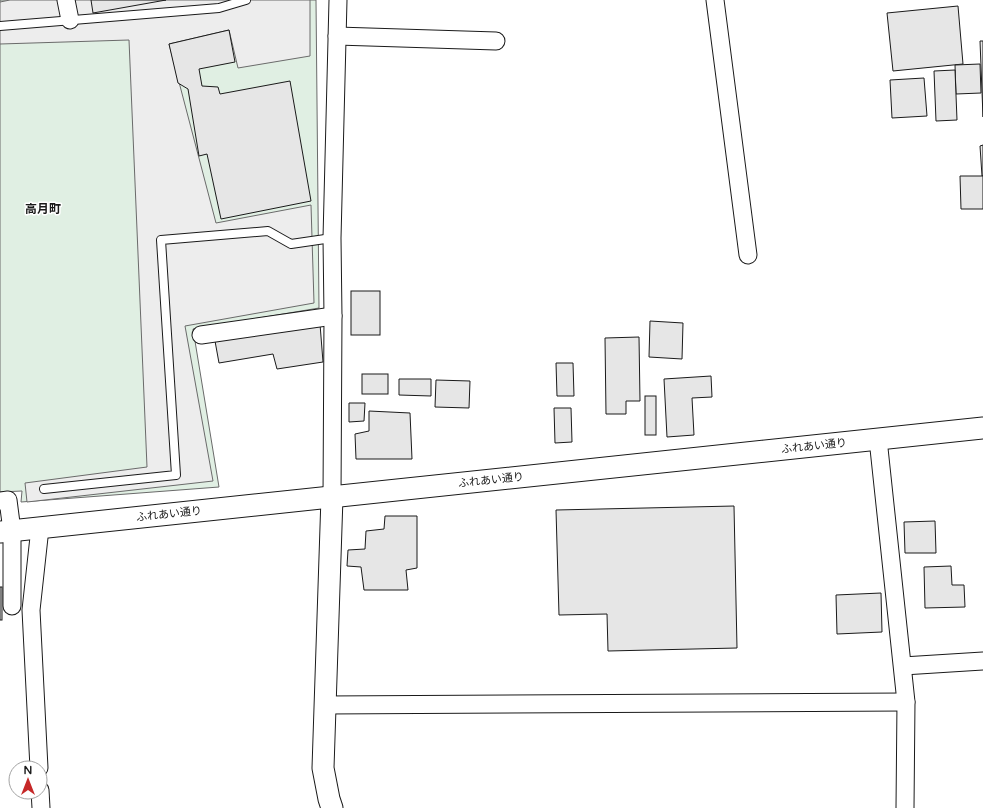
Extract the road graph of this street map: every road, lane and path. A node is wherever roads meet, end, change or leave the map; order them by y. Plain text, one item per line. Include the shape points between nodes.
1 (66, 0) edge
2 (246, 0) edge
3 (338, 0) edge
4 (715, 0) edge
5 (70, 20) junction
6 (0, 26) edge
7 (337, 36) junction
8 (496, 41) dead end
9 (332, 238) junction
10 (748, 255) dead end
11 (333, 316) junction
12 (201, 335) dead end
13 (983, 428) edge
14 (878, 439) junction
15 (44, 489) dead end
16 (332, 497) junction
17 (0, 501) edge
18 (40, 528) junction
19 (6, 532) edge
20 (6, 568) edge
21 (12, 606) dead end
22 (983, 661) edge
23 (903, 666) junction
24 (906, 702) junction
25 (325, 705) junction
26 (39, 760) edge
27 (332, 808) edge
28 (905, 808) edge

1 - 5 street
2 - 5 lane via 219,8
3 - 7 street
4 - 10 street
5 - 6 lane
7 - 8 street
7 - 9 street
9 - 11 street
9 - 15 lane via 291,244 268,232 161,240 176,475
11 - 12 street
11 - 16 street
13 - 14 street, ふれあい通り
14 - 16 street, ふれあい通り
14 - 23 street
16 - 18 street, ふれあい通り
16 - 25 street
17 - 19 street via 8,500
18 - 19 street, ふれあい通り
18 - 26 street via 31,610
19 - 20 street
20 - 21 street
22 - 23 street
23 - 24 street
24 - 25 street
24 - 28 street
25 - 27 street via 323,768

